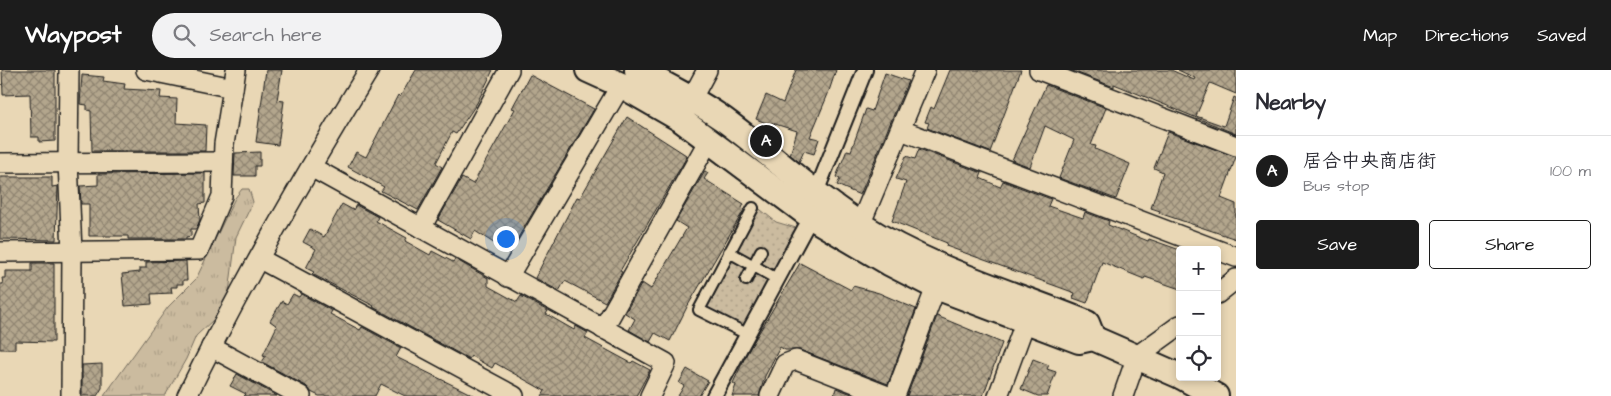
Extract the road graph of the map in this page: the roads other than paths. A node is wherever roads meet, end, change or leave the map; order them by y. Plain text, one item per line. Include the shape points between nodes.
1 (69, 70) edge
2 (146, 70) edge
3 (369, 70) edge
4 (509, 70) edge
5 (588, 70) edge
6 (707, 70) edge
7 (865, 70) edge
8 (925, 70) edge
9 (1039, 70) edge
10 (629, 78) edge
11 (234, 79) edge
12 (686, 109) junction
13 (901, 130) junction
14 (709, 140) junction
15 (1236, 146) edge
16 (68, 162) junction
17 (223, 162) junction
18 (0, 163) edge
19 (311, 168) junction
20 (819, 185) dead end
21 (753, 208) dead end
22 (860, 225) junction
23 (421, 228) junction
24 (805, 228) dead end
25 (72, 251) junction
26 (761, 251) dead end
27 (0, 252) edge
28 (729, 252) junction
29 (1236, 257) edge
30 (260, 259) junction
31 (753, 265) junction
32 (508, 276) junction
33 (777, 279) junction
34 (1236, 279) edge
35 (746, 280) dead end
36 (936, 286) junction
37 (1221, 291) edge
38 (1026, 320) junction
39 (603, 328) junction
40 (1176, 328) edge
41 (747, 334) junction
42 (1093, 338) junction
43 (211, 347) junction
44 (1137, 356) junction
45 (1176, 375) edge
46 (1188, 381) edge
47 (71, 396) edge
48 (187, 396) edge
49 (301, 396) edge
50 (514, 396) edge
51 (650, 396) edge
52 (714, 396) edge
53 (770, 396) edge
54 (888, 396) edge
55 (894, 396) edge
56 (998, 396) edge
57 (1123, 396) edge
58 (1216, 396) edge

1 - 16 street
2 - 11 street
3 - 19 street
4 - 23 street
5 - 10 street
6 - 12 street
7 - 20 street
8 - 13 street
9 - 15 street
10 - 12 street
10 - 32 street
11 - 17 street
12 - 14 street
12 - 22 street via 722,119
13 - 22 street
13 - 29 street
14 - 36 street via 819,221 889,264
14 - 39 street
16 - 17 street
16 - 18 street
16 - 25 street
17 - 25 street via 222,196 199,250
19 - 23 street
19 - 30 street
21 - 28 lane
22 - 42 street via 944,269 1087,323
23 - 32 street
24 - 33 street
25 - 27 street
25 - 47 street
26 - 31 lane
28 - 31 lane
28 - 41 lane via 699,310
30 - 43 street
30 - 50 street
31 - 33 lane
31 - 35 lane
32 - 39 street
33 - 41 street
34 - 37 street
36 - 38 street
36 - 55 street
38 - 42 street via 1079,340
38 - 56 street
39 - 51 street via 666,364
40 - 44 street
41 - 52 street
42 - 44 street
43 - 48 street
43 - 49 street
44 - 45 street
44 - 57 street
46 - 58 street
53 - 54 street via 785,364 796,360

